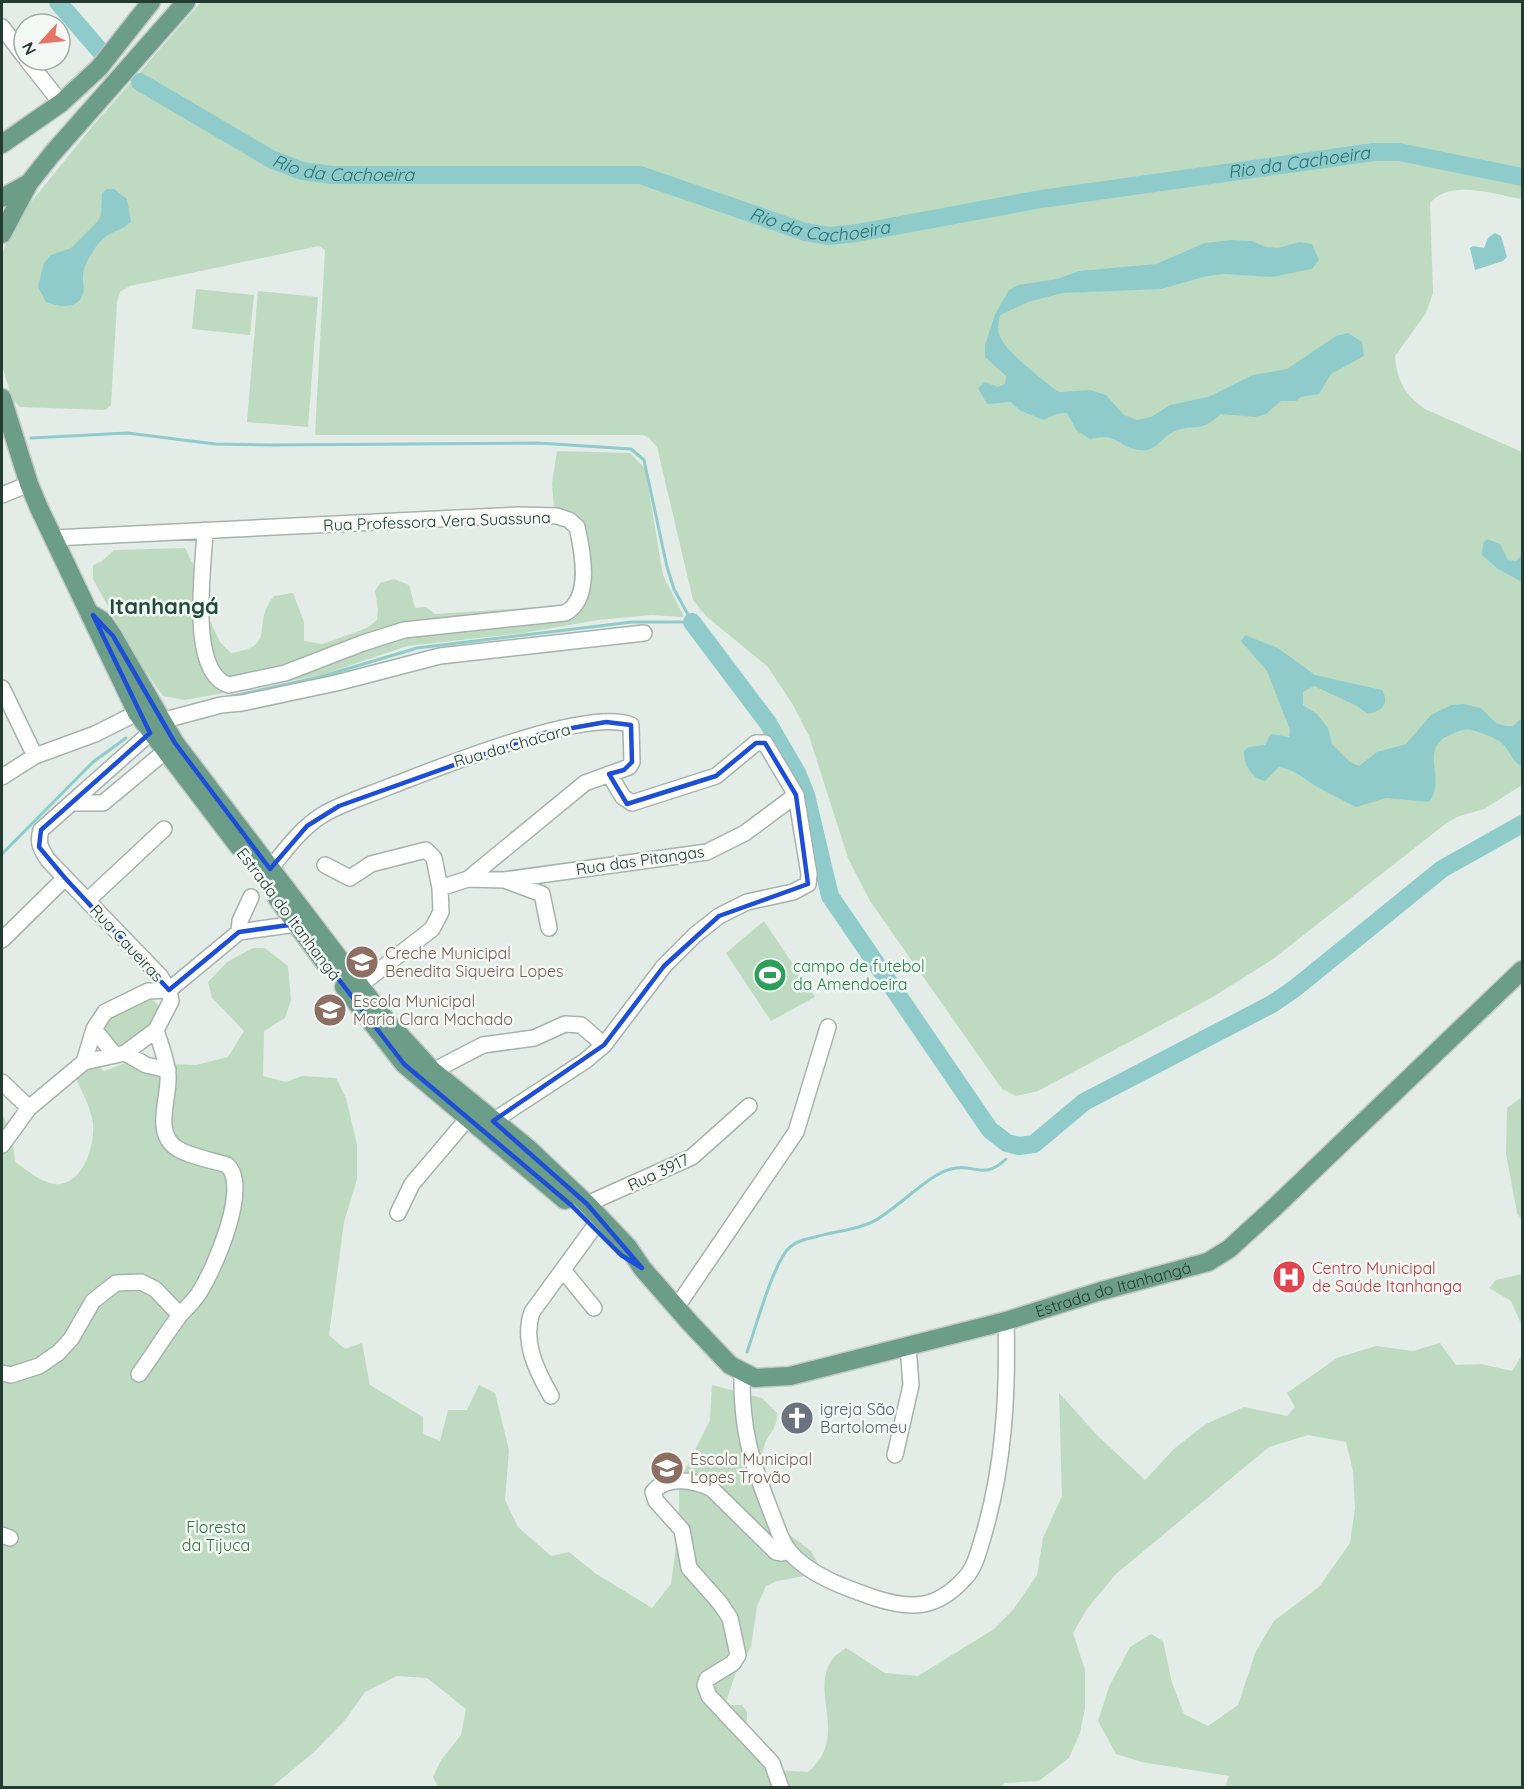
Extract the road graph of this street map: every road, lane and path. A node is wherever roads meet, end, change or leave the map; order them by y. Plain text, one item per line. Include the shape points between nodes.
1 (186, 2) edge
2 (147, 3) edge
3 (2, 27) edge
4 (12, 40) edge
5 (36, 72) edge
6 (61, 103) junction
7 (2, 144) edge
8 (29, 183) junction
9 (2, 197) edge
10 (2, 234) edge
11 (2, 398) edge
12 (29, 484) junction
13 (2, 495) edge
14 (205, 530) junction
15 (54, 538) junction
16 (93, 615) junction
17 (644, 633) dead end
18 (2, 688) edge
19 (137, 713) junction
20 (155, 727) junction
21 (170, 747) junction
22 (35, 756) junction
23 (105, 774) junction
24 (609, 774) junction
25 (2, 777) edge
26 (119, 790) junction
27 (796, 795) junction
28 (72, 803) junction
29 (164, 829) dead end
30 (325, 865) dead end
31 (270, 869) junction
32 (65, 878) junction
33 (468, 879) junction
34 (504, 880) junction
35 (441, 888) junction
36 (250, 897) dead end
37 (87, 900) junction
38 (296, 924) junction
39 (549, 928) dead end
40 (239, 932) junction
41 (2, 940) edge
42 (146, 964) junction
43 (1522, 970) edge
44 (359, 986) junction
45 (169, 990) junction
46 (136, 996) junction
47 (828, 1027) dead end
48 (94, 1029) junction
49 (156, 1030) junction
50 (604, 1045) junction
51 (120, 1054) junction
52 (84, 1062) junction
53 (168, 1070) junction
54 (433, 1071) junction
55 (2, 1082) edge
56 (749, 1106) dead end
57 (29, 1108) junction
58 (468, 1118) junction
59 (493, 1121) junction
60 (2, 1146) edge
61 (587, 1204) junction
62 (398, 1213) dead end
63 (594, 1227) junction
64 (642, 1268) junction
65 (563, 1270) junction
66 (594, 1308) dead end
67 (676, 1308) junction
68 (180, 1315) junction
69 (1006, 1321) junction
70 (908, 1346) junction
71 (742, 1372) junction
72 (2, 1373) edge
73 (139, 1374) dead end
74 (551, 1396) dead end
75 (895, 1455) dead end
76 (788, 1549) junction
77 (781, 1788) edge

1 - 8 main road
2 - 6 main road via 118,47
3 - 4 street
5 - 6 street
6 - 7 main road
8 - 9 main road
8 - 10 main road
11 - 12 main road, Estrada do Itanhangá
12 - 13 street
12 - 15 main road, Estrada do Itanhangá
14 - 14 street, Rua Professora Vera Suassuna via 557,516 577,527 582,594 574,609 565,614 423,627 363,642 285,673 229,685 215,677 201,641
14 - 15 street, Rua Professora Vera Suassuna
15 - 16 main road, Estrada do Itanhangá
16 - 19 main road, Estrada do Itanhangá
16 - 20 main road, Estrada do Itanhangá via 103,621 113,636
17 - 20 street via 440,656 336,683 221,705
18 - 22 street
19 - 20 main road, Estrada do Itanhangá
19 - 22 street via 95,734
20 - 21 main road, Estrada do Itanhangá
20 - 23 street, Rua Caueiras
21 - 26 street
21 - 31 main road, Estrada do Itanhangá
21 - 38 main road, Estrada do Itanhangá
22 - 25 street
23 - 26 street
23 - 28 street, Rua Caueiras
24 - 27 street via 622,797 632,803 716,776 760,742 765,743
24 - 31 street, Rua da Chacara via 624,770 632,762 631,725 606,722 544,733 452,762 339,806 307,826
24 - 33 street, Rua da Chacara via 585,783
26 - 28 street via 103,803
27 - 34 street, Rua das Pitangas via 745,833 707,852
27 - 50 street via 808,884 747,902 694,935 664,966
28 - 32 street, Rua Caueiras via 39,837 39,847
29 - 37 street
30 - 35 street via 350,878 371,864 426,850 434,858
31 - 44 main road, Estrada do Itanhangá
32 - 37 street, Rua Caueiras
32 - 41 street
33 - 34 street, Rua das Pitangas
33 - 35 street, Rua da Chacara
34 - 39 street via 542,894
35 - 44 street via 441,912 432,929
36 - 40 street
37 - 42 street, Rua Caueiras
38 - 40 street
38 - 58 main road, Estrada do Itanhangá via 404,1064
40 - 45 street
42 - 45 street, Rua Caueiras
42 - 46 street via 144,981
43 - 69 main road, Estrada do Itanhangá via 1228,1249 1208,1262
44 - 54 main road, Estrada do Itanhangá
45 - 46 street
45 - 49 street, Rua Caueiras via 168,1010
46 - 48 street via 105,1012
47 - 67 street via 796,1132
48 - 51 street
48 - 52 street
49 - 51 street, Rua Caueiras
49 - 53 street
50 - 54 street via 580,1025 565,1024 534,1038 483,1045
50 - 59 street
51 - 52 street, Rua Caueiras
51 - 53 street
52 - 57 street
53 - 68 street via 163,1116 172,1143 177,1149 227,1165 237,1187 211,1271
54 - 59 main road, Estrada do Itanhangá
55 - 57 street
56 - 61 street, Rua 3917 via 692,1157
57 - 60 street
58 - 62 street via 412,1184
58 - 63 main road, Estrada do Itanhangá
59 - 61 main road, Estrada do Itanhangá
61 - 64 main road, Estrada do Itanhangá via 628,1247
63 - 64 main road, Estrada do Itanhangá via 621,1255
63 - 65 street
64 - 67 main road, Estrada do Itanhangá
65 - 66 street
65 - 74 street via 532,1312 528,1329 538,1374
67 - 71 main road, Estrada do Itanhangá via 716,1351
68 - 72 street via 155,1289 141,1282 116,1283 93,1301 58,1353 39,1366 11,1375
68 - 73 street
69 - 70 main road, Estrada do Itanhangá
69 - 76 street via 1003,1437 991,1511 978,1556 966,1577 923,1606 903,1607 830,1580
70 - 71 main road, Estrada do Itanhangá via 790,1376 755,1378
70 - 75 street via 911,1385
71 - 76 street via 746,1441 754,1470
76 - 77 street via 776,1552 712,1489 702,1484 667,1482 653,1492 656,1501 682,1530 689,1568 730,1618 738,1655 734,1663 707,1679 709,1696 772,1763

